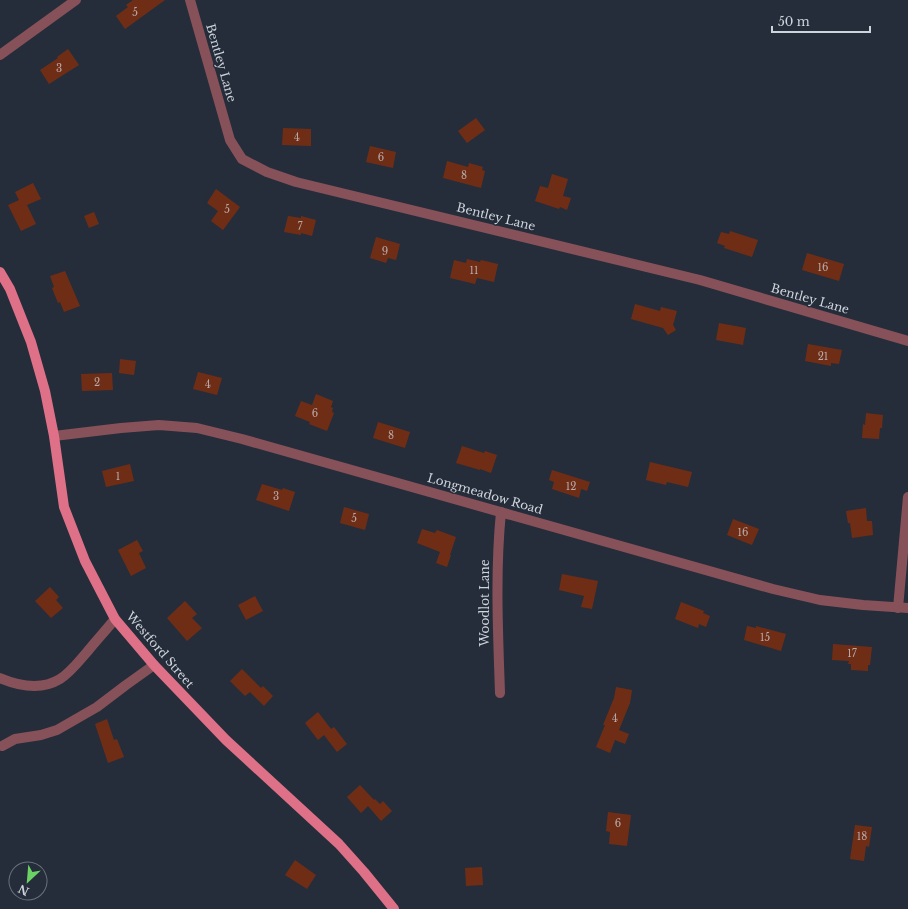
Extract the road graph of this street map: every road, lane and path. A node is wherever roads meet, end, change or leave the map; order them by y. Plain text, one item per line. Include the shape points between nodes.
1 (76, 0) edge
2 (190, 0) edge
3 (0, 55) edge
4 (0, 272) edge
5 (908, 341) edge
6 (54, 436) junction
7 (908, 497) edge
8 (501, 512) junction
9 (903, 608) edge
10 (115, 619) junction
11 (154, 665) junction
12 (0, 678) edge
13 (500, 694) dead end
14 (2, 746) dead end
15 (394, 909) edge

1 - 3 street
2 - 5 street, Bentley Lane via 230,140 242,159 267,172 296,182 700,280
4 - 6 main road, Westford Street via 10,289 31,342
6 - 8 street, Longmeadow Road via 160,425 197,428
6 - 10 main road, Westford Street via 64,507 85,561
7 - 9 street
8 - 9 street, Longmeadow Road via 773,589 820,600
8 - 13 street, Woodlot Lane via 497,608
10 - 11 main road, Westford Street
10 - 12 street via 71,670 60,679 49,684 24,685
11 - 14 street via 97,707 57,730 15,739
11 - 15 main road, Westford Street via 226,740 338,844

